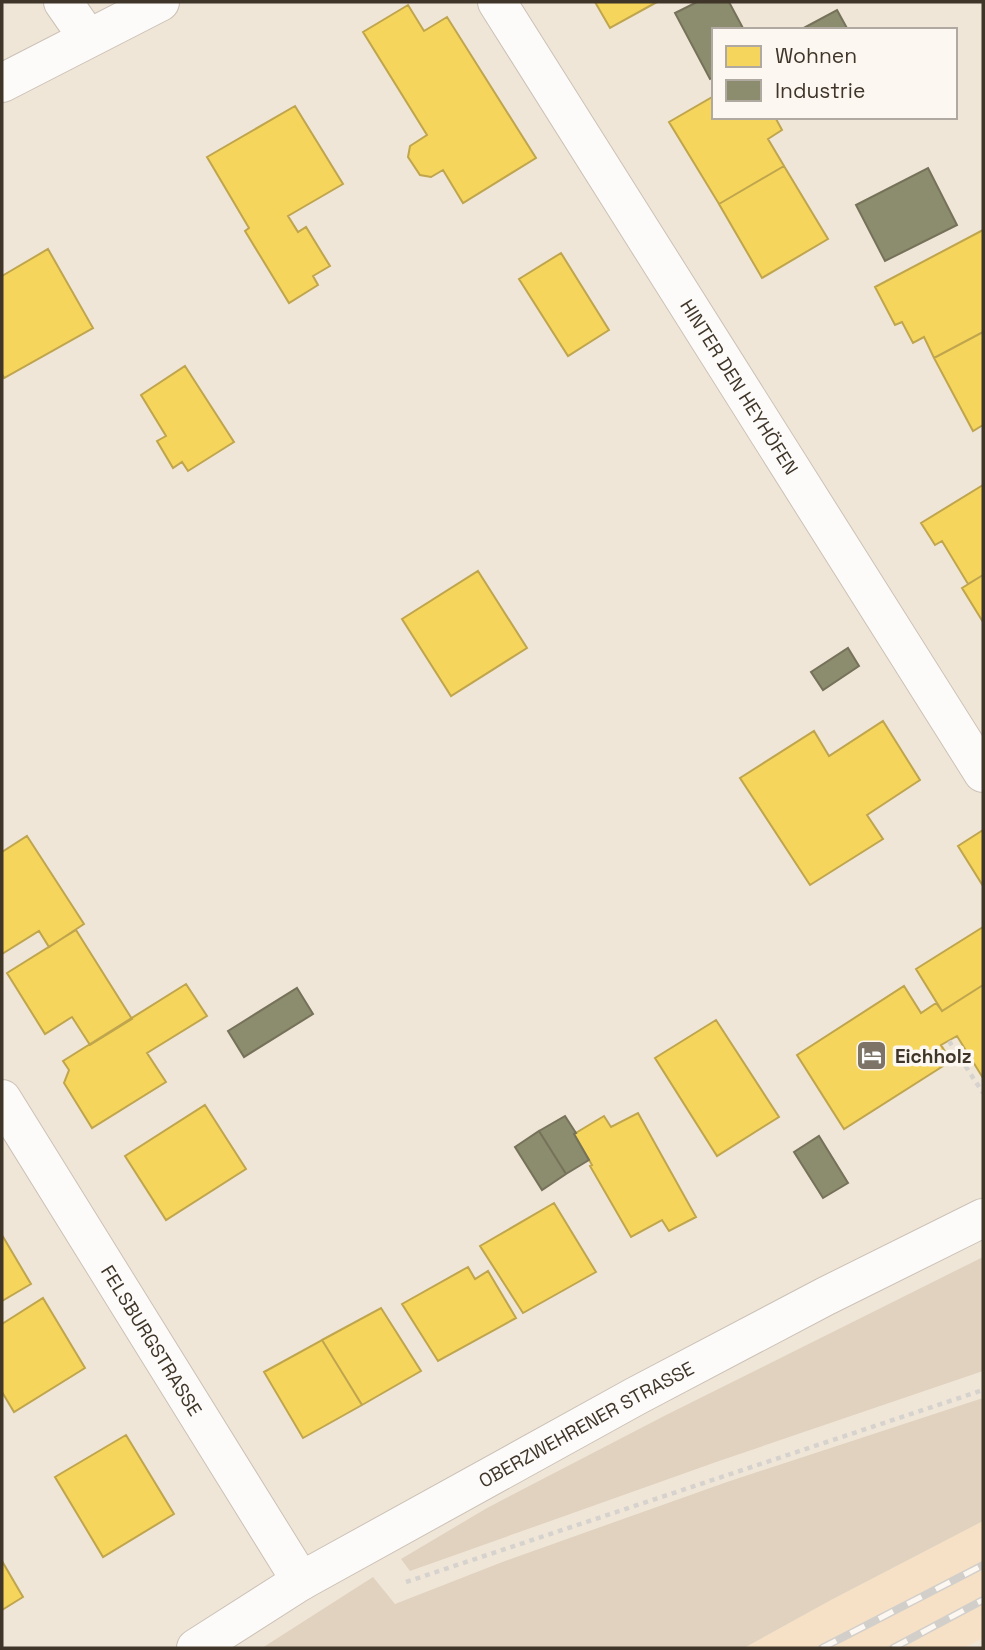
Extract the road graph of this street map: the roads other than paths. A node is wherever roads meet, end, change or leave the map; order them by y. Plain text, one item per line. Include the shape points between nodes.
1 (63, 2) edge
2 (160, 2) edge
3 (498, 2) edge
4 (88, 38) junction
5 (2, 83) edge
6 (983, 773) edge
7 (2, 1099) edge
8 (983, 1218) edge
9 (301, 1581) junction
10 (196, 1648) edge

1 - 4 street
2 - 4 street
3 - 6 street, HINTER DEN HEYHÖFEN
4 - 5 street
7 - 9 street, FELSBURGSTRASSE
8 - 9 street, OBERZWEHRENER STRASSE via 636,1395
9 - 10 street, OBERZWEHRENER STRASSE

